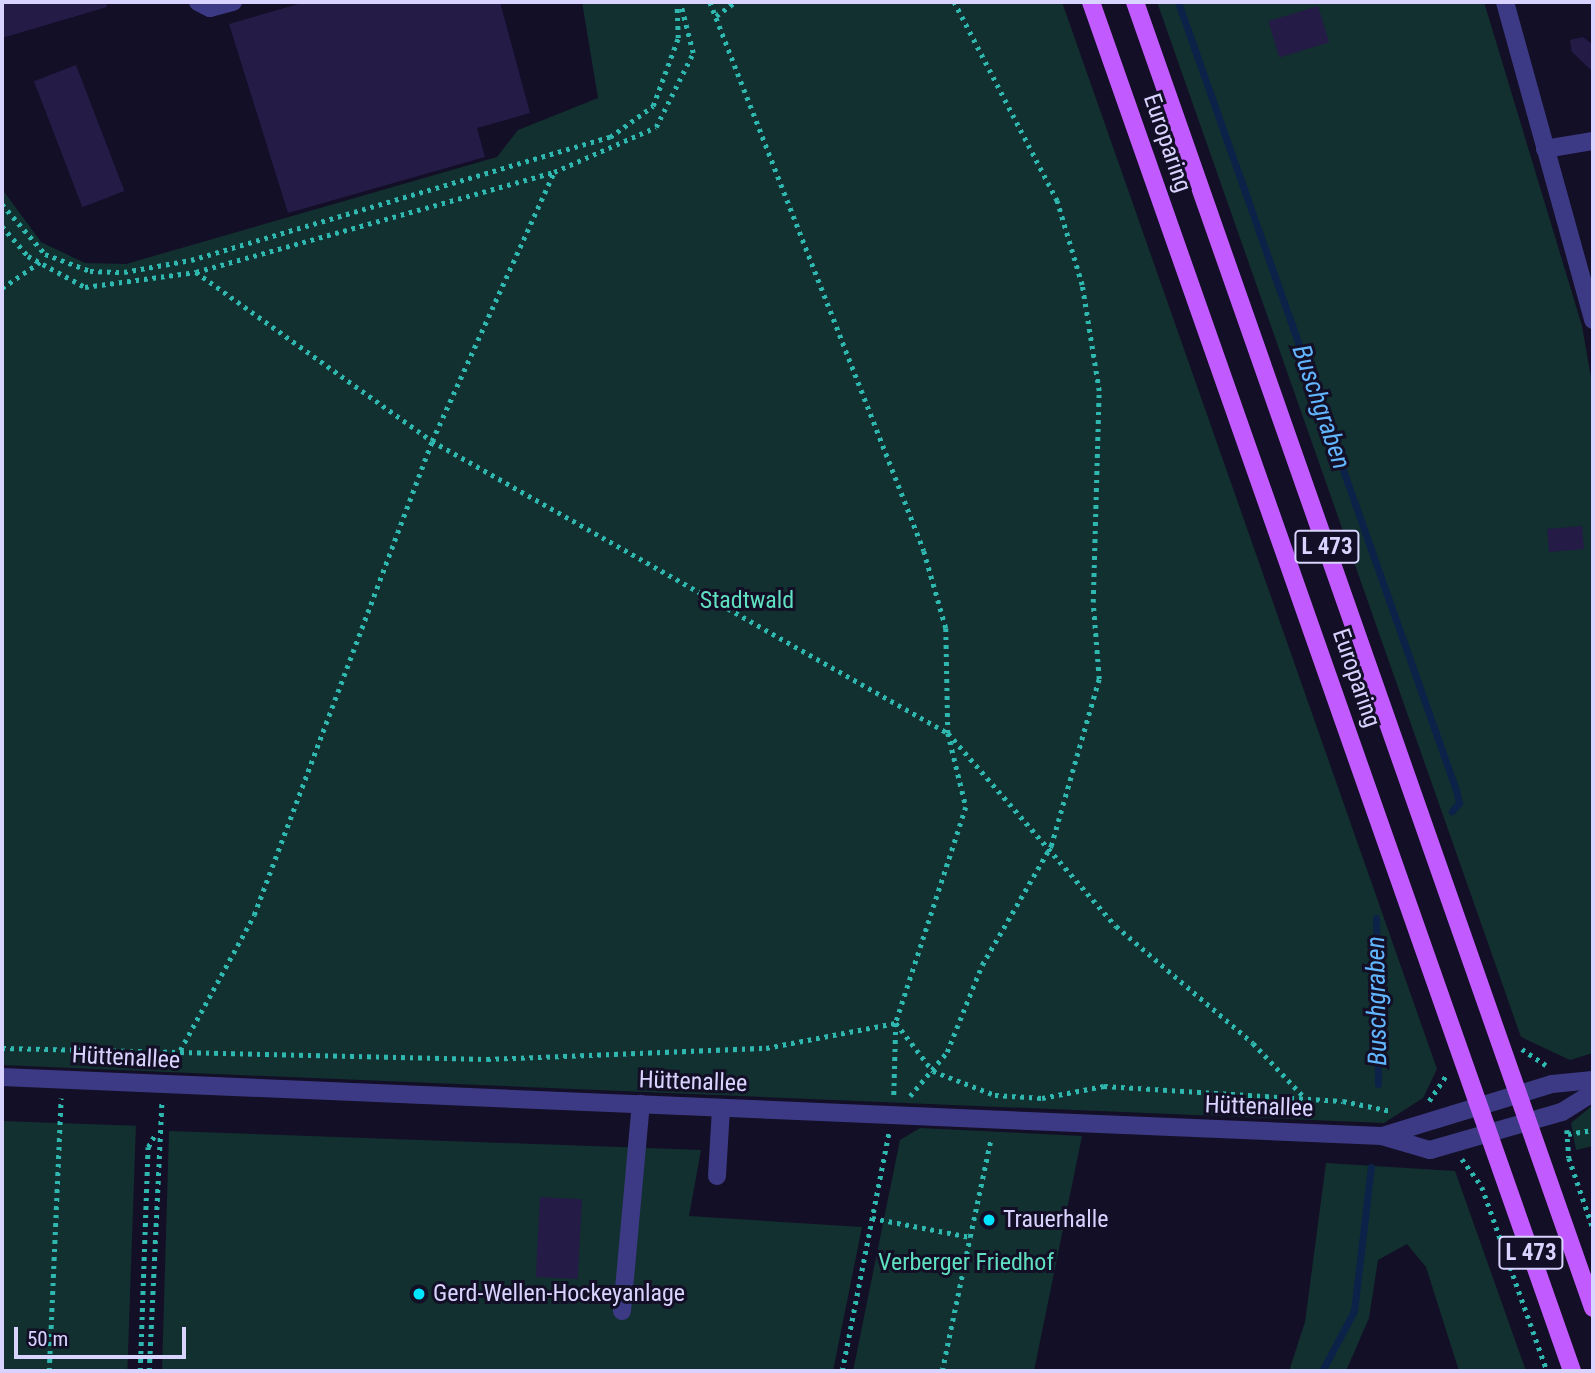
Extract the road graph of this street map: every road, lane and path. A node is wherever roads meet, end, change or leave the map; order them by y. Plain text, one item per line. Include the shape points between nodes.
1 (198, 2) edge
2 (233, 2) edge
3 (679, 2) edge
4 (710, 2) edge
5 (735, 2) edge
6 (954, 2) edge
7 (1091, 2) edge
8 (1135, 2) edge
9 (1505, 2) edge
10 (716, 16) junction
11 (1593, 141) edge
12 (1545, 149) junction
13 (554, 172) junction
14 (2, 204) edge
15 (2, 228) edge
16 (40, 262) junction
17 (197, 272) junction
18 (2, 288) edge
19 (1593, 320) edge
20 (432, 441) junction
21 (948, 733) junction
22 (1051, 846) junction
23 (896, 1023) junction
24 (2, 1048) edge
25 (177, 1052) junction
26 (933, 1071) junction
27 (1445, 1075) dead end
28 (2, 1077) edge
29 (62, 1079) junction
30 (1593, 1080) edge
31 (164, 1084) junction
32 (1518, 1093) junction
33 (1593, 1093) edge
34 (1437, 1094) junction
35 (1305, 1098) junction
36 (641, 1104) junction
37 (1478, 1105) junction
38 (1419, 1106) dead end
39 (721, 1108) junction
40 (1400, 1111) dead end
41 (893, 1115) junction
42 (1447, 1115) junction
43 (991, 1120) junction
44 (1529, 1122) junction
45 (158, 1129) junction
46 (1593, 1130) edge
47 (1489, 1135) junction
48 (1569, 1135) dead end
49 (1382, 1136) junction
50 (1457, 1145) junction
51 (716, 1176) dead end
52 (872, 1218) junction
53 (970, 1237) junction
54 (1593, 1308) edge
55 (622, 1311) dead end
56 (49, 1371) edge
57 (140, 1371) edge
58 (149, 1371) edge
59 (842, 1371) edge
60 (942, 1371) edge
61 (1546, 1371) edge
62 (1572, 1371) edge

1 - 2 street via 210,8
3 - 13 path via 693,53 656,127
3 - 14 path via 678,38 653,106 610,137 191,260 124,272 90,271 45,254
4 - 10 path
5 - 10 path
6 - 22 path via 1057,201 1082,285 1099,391 1093,602 1099,679
7 - 37 main road, Europaring / L 473
8 - 32 main road, Europaring / L 473
9 - 12 street
10 - 21 path via 924,551 946,628
11 - 12 street
12 - 19 street
13 - 17 path
13 - 20 path
15 - 16 path
16 - 17 path via 85,287
16 - 18 path
17 - 20 path
20 - 21 path
20 - 25 path via 254,915
21 - 22 path
21 - 23 path via 966,807
22 - 26 path via 982,965
22 - 35 path via 1116,926 1253,1043
23 - 25 path via 766,1048 487,1059
23 - 26 path
23 - 41 path
24 - 25 path
26 - 35 path via 995,1095 1042,1098 1104,1086
26 - 41 path
27 - 34 path
28 - 29 street, Hüttenallee
29 - 31 street, Hüttenallee
29 - 56 path
30 - 32 street, Hüttenallee
31 - 36 street, Hüttenallee
31 - 45 path
32 - 37 street, Hüttenallee
32 - 44 main road, Europaring / L 473
33 - 44 street, Hüttenallee
34 - 38 path
34 - 42 path
35 - 40 path
36 - 39 street, Hüttenallee
36 - 55 street
37 - 42 street, Hüttenallee
37 - 47 main road, Europaring / L 473
39 - 41 street, Hüttenallee
39 - 51 street
41 - 43 street, Hüttenallee
41 - 52 path
42 - 49 street, Hüttenallee
43 - 49 street, Hüttenallee
43 - 53 path
44 - 47 street, Hüttenallee
44 - 54 main road, Europaring / L 473
45 - 57 path via 148,1147
45 - 58 path
46 - 48 path
47 - 50 street, Hüttenallee
47 - 62 main road, Europaring / L 473
49 - 50 street, Hüttenallee via 1430,1150
50 - 61 path via 1482,1187
52 - 53 path
52 - 59 path
53 - 60 path

